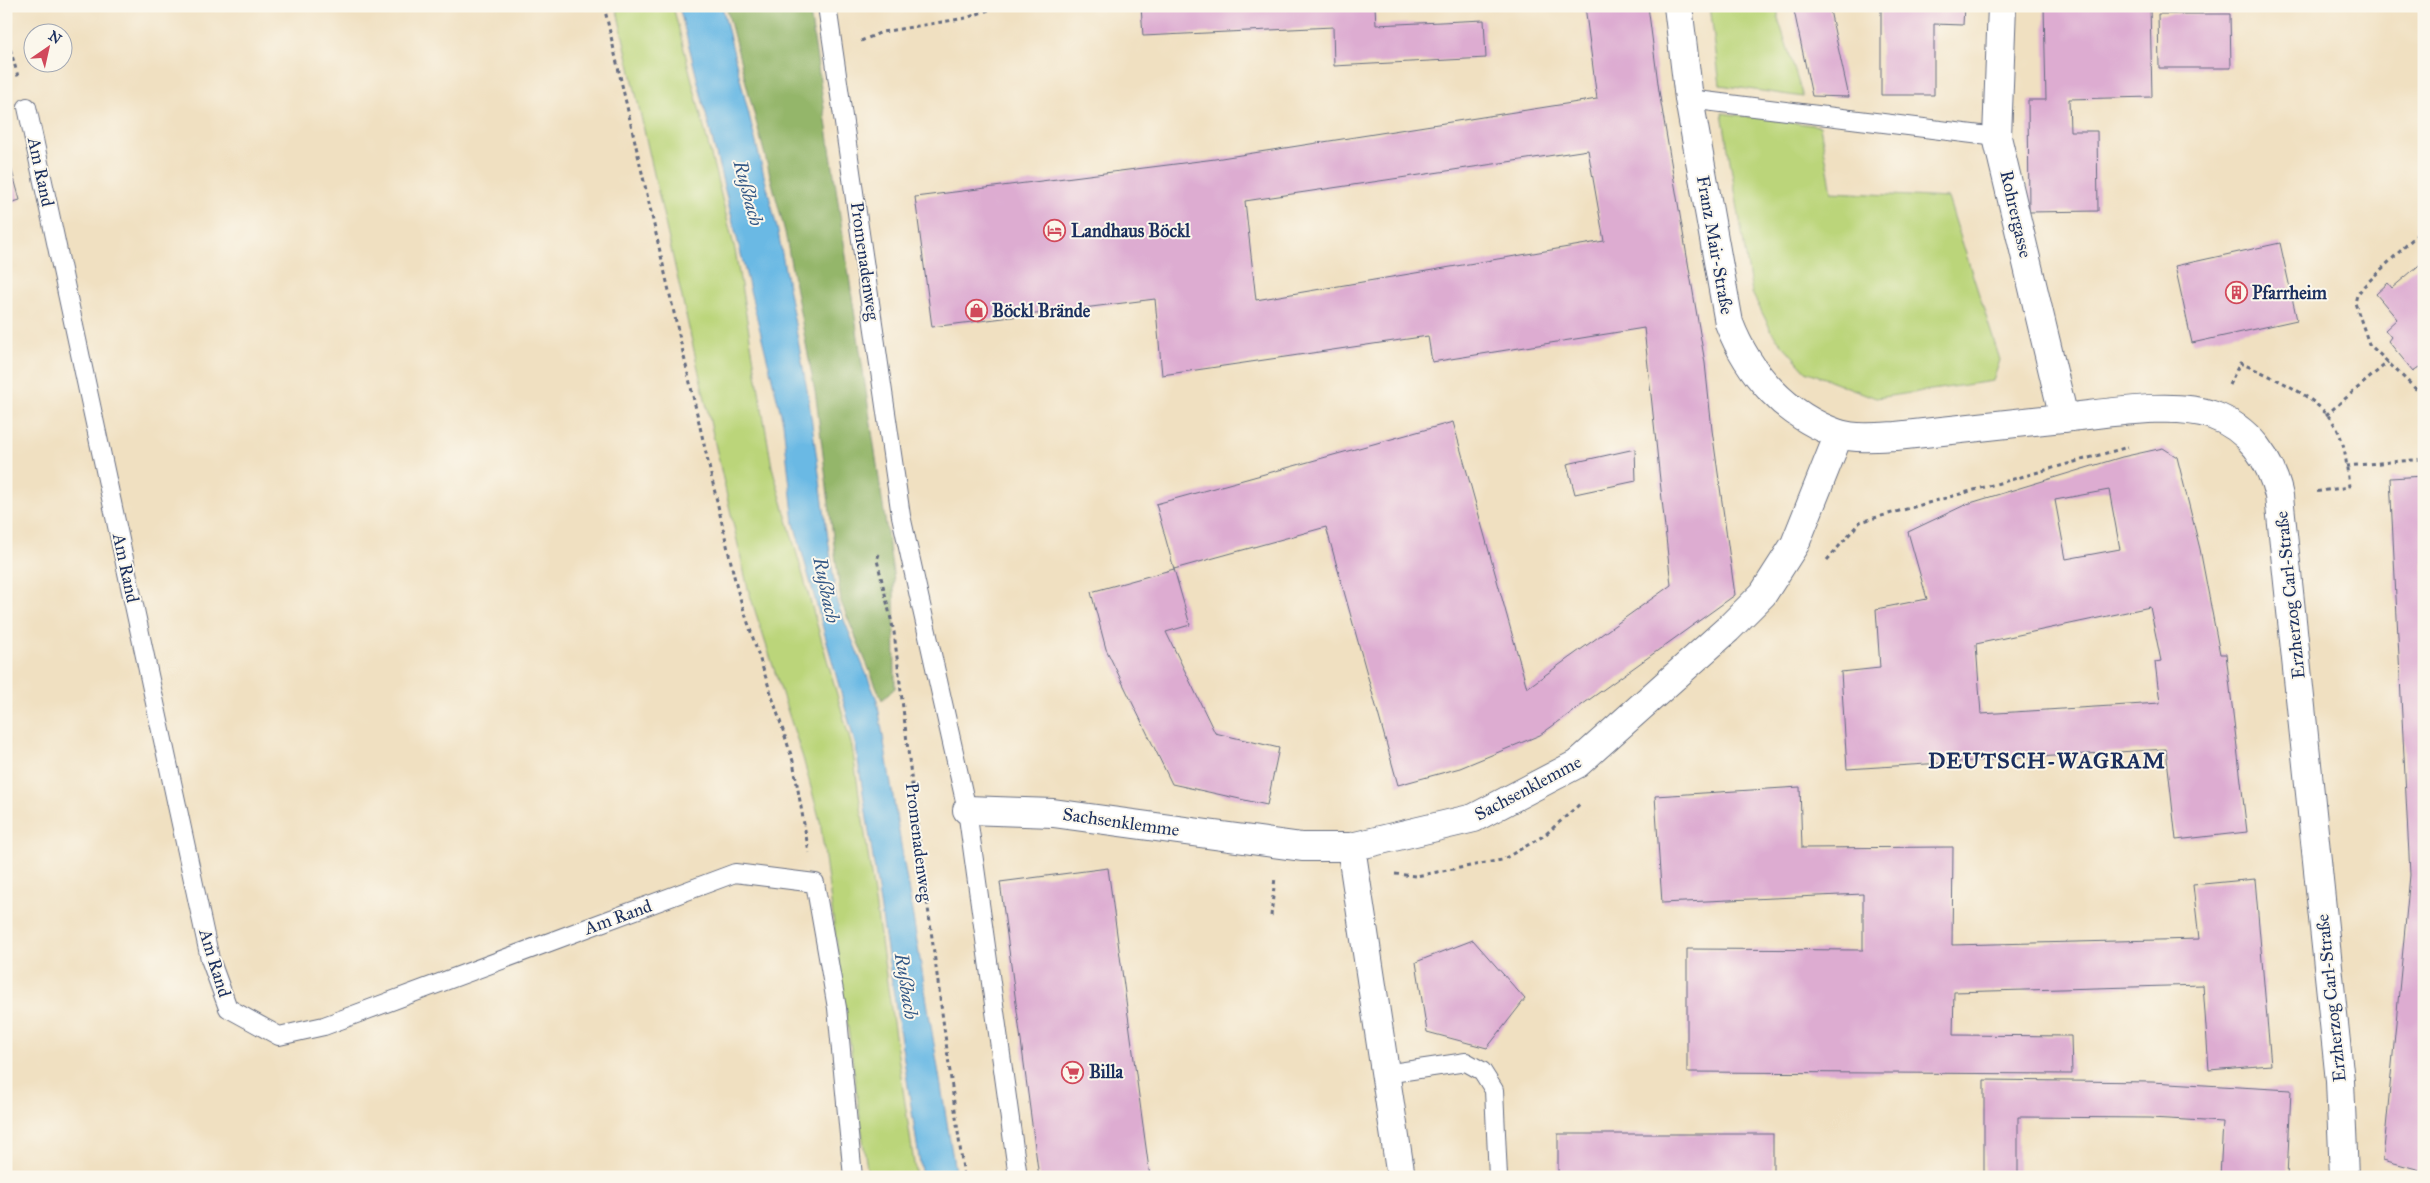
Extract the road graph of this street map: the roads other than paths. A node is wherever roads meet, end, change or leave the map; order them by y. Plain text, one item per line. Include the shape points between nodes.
1 (828, 6) edge
2 (1678, 6) edge
3 (2002, 6) edge
4 (1689, 99) junction
5 (27, 108) road end
6 (1997, 136) junction
7 (2064, 418) junction
8 (1839, 434) junction
9 (967, 810) junction
10 (1353, 858) junction
11 (1385, 1074) junction
12 (853, 1177) edge
13 (1018, 1177) edge
14 (1401, 1177) edge
15 (1498, 1177) edge
16 (2344, 1177) edge

1 - 9 lane, Promenadenweg via 901,516
2 - 4 street, Franz Mair-Straße
3 - 6 street, Rohrergasse
4 - 6 lane
4 - 8 street, Franz Mair-Straße via 1729,323 1738,348 1778,399 1811,421
5 - 12 lane, Am Rand via 210,959 228,1008 279,1036 324,1026 735,873 815,883 837,1008
6 - 7 street, Rohrergasse
7 - 8 street, Erzherzog Carl-Straße via 1896,436
7 - 16 street, Erzherzog Carl-Straße via 2120,412 2198,411 2239,429 2270,468 2280,496 2340,1081
8 - 10 street, Sachsenklemme via 1795,544 1762,594 1728,629 1577,764 1474,818
9 - 10 street, Sachsenklemme via 1053,813 1302,847
9 - 13 lane, Promenadenweg
10 - 11 street
11 - 14 street
11 - 15 lane via 1466,1062 1482,1071 1494,1090

